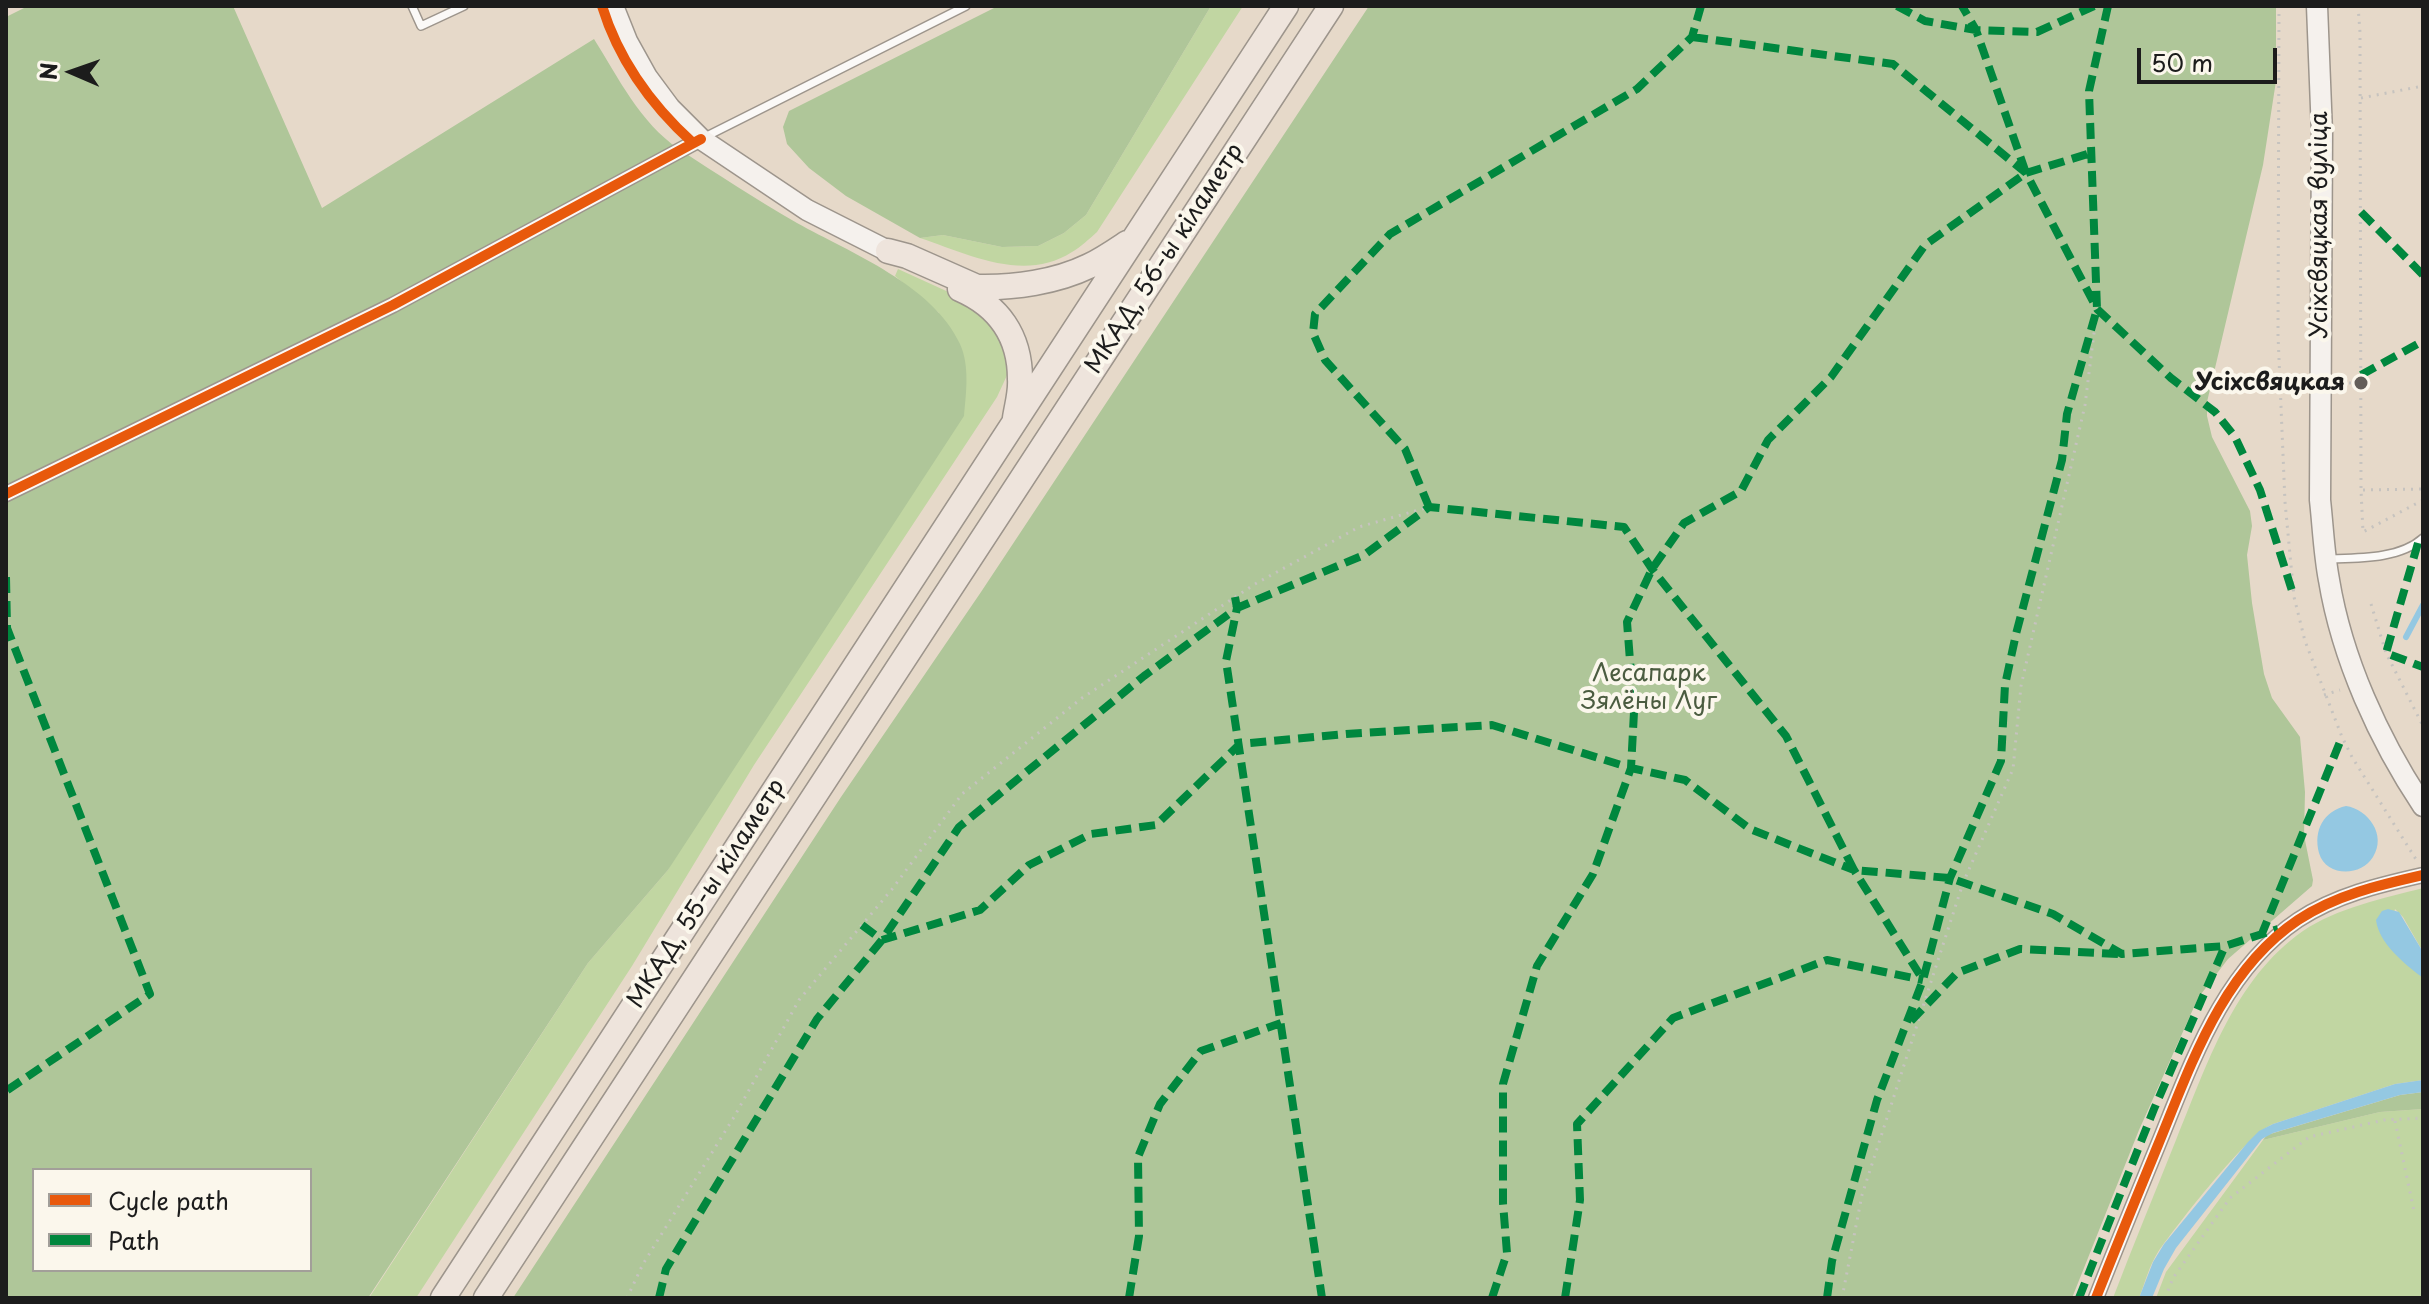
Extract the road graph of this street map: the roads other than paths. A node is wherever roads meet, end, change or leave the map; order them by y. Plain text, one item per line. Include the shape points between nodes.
1 (412, 6) edge
2 (464, 6) edge
3 (613, 6) edge
4 (966, 6) edge
5 (1286, 6) edge
6 (1331, 6) edge
7 (2317, 6) edge
8 (701, 139) junction
9 (1133, 240) junction
10 (888, 251) junction
11 (1014, 426) junction
12 (971, 491) joint
13 (6, 494) edge
14 (1000, 513) joint
15 (2423, 538) edge
16 (2325, 559) junction
17 (2423, 806) edge
18 (2420, 868) edge
19 (443, 1298) edge
20 (486, 1298) edge
21 (2096, 1298) edge

1 - 2 lane via 421,26
3 - 8 main road via 647,77
4 - 8 lane
5 - 9 highway, МКАД, 56-ы кіламетр
6 - 14 highway, МКАД, 56-ы кіламетр
7 - 16 main road, Усіхсвяцкая вуліца via 2322,133 2320,500
8 - 10 main road via 807,210
8 - 13 street via 393,305
9 - 10 highway via 1090,266 1056,278 990,288
9 - 11 highway, МКАД, 56-ы кіламетр
10 - 11 highway via 902,263 980,298 999,315 1016,342 1021,380
11 - 12 highway, МКАД, 56-ы кіламетр
12 - 19 highway, МКАД, 55-ы кіламетр
14 - 20 highway, МКАД, 55-ы кіламетр
15 - 16 lane via 2396,551
16 - 17 main road, Усіхсвяцкая вуліца via 2342,633 2368,705
18 - 21 street via 2297,921 2259,953 2222,1004 2194,1058

